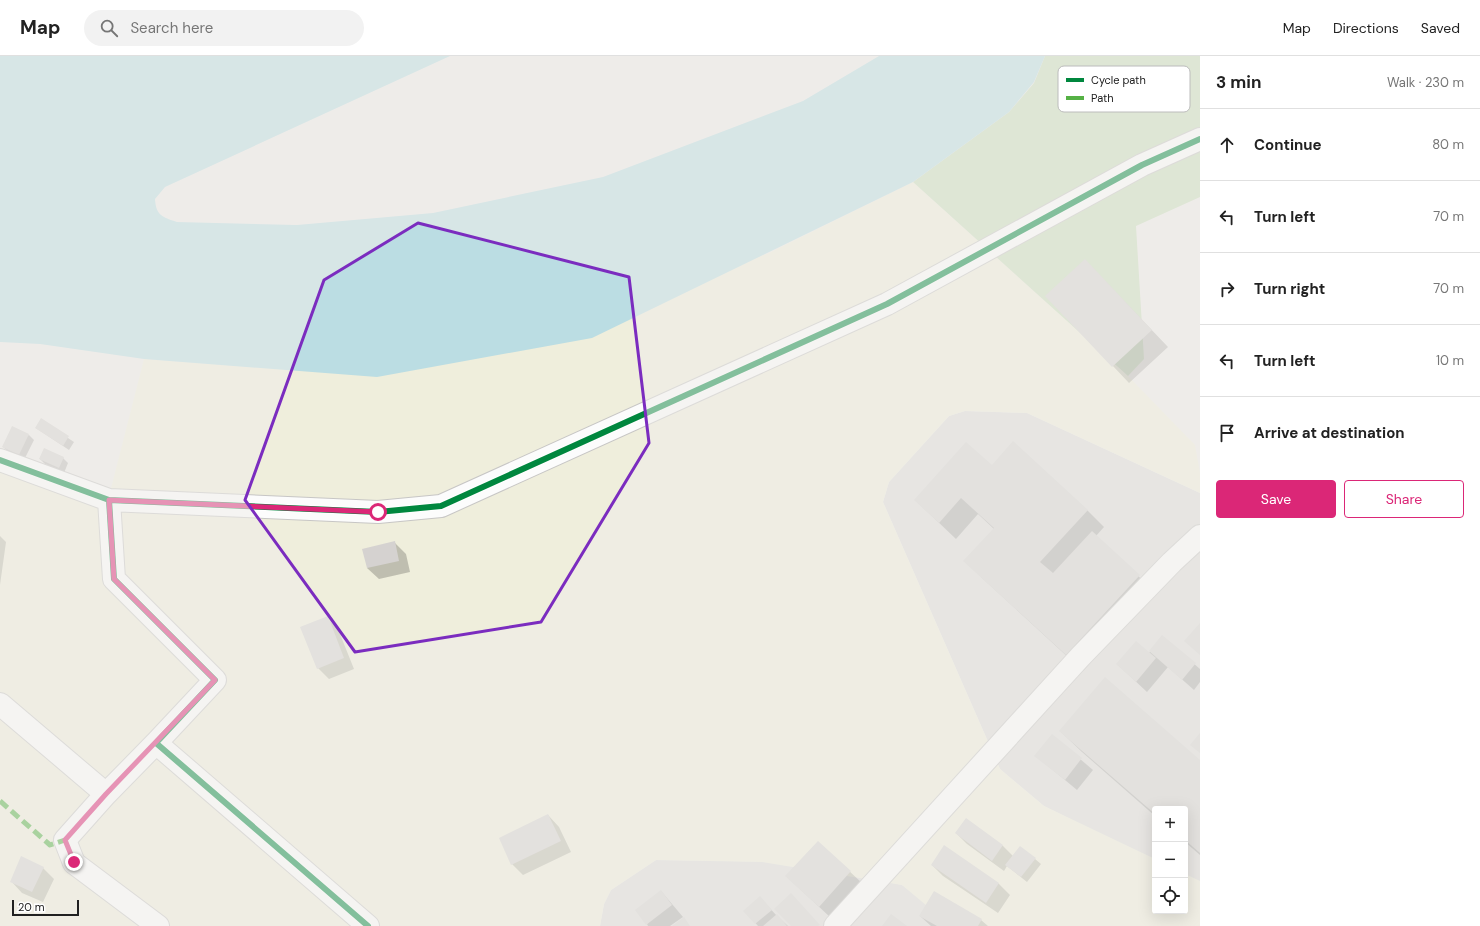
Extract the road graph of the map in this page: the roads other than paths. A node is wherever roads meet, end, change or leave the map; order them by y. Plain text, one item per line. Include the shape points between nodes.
1 (1200, 139) edge
2 (0, 460) edge
3 (109, 500) junction
4 (1200, 536) edge
5 (0, 704) edge
6 (156, 743) junction
7 (106, 794) junction
8 (158, 926) edge
9 (368, 926) edge
10 (835, 926) edge

1 - 3 street via 1142,165 887,304 441,506 378,512
2 - 3 street
3 - 6 street via 114,579 215,680
4 - 10 street via 1080,657
5 - 7 street
6 - 7 street
6 - 9 street
7 - 8 street via 65,840 74,862

